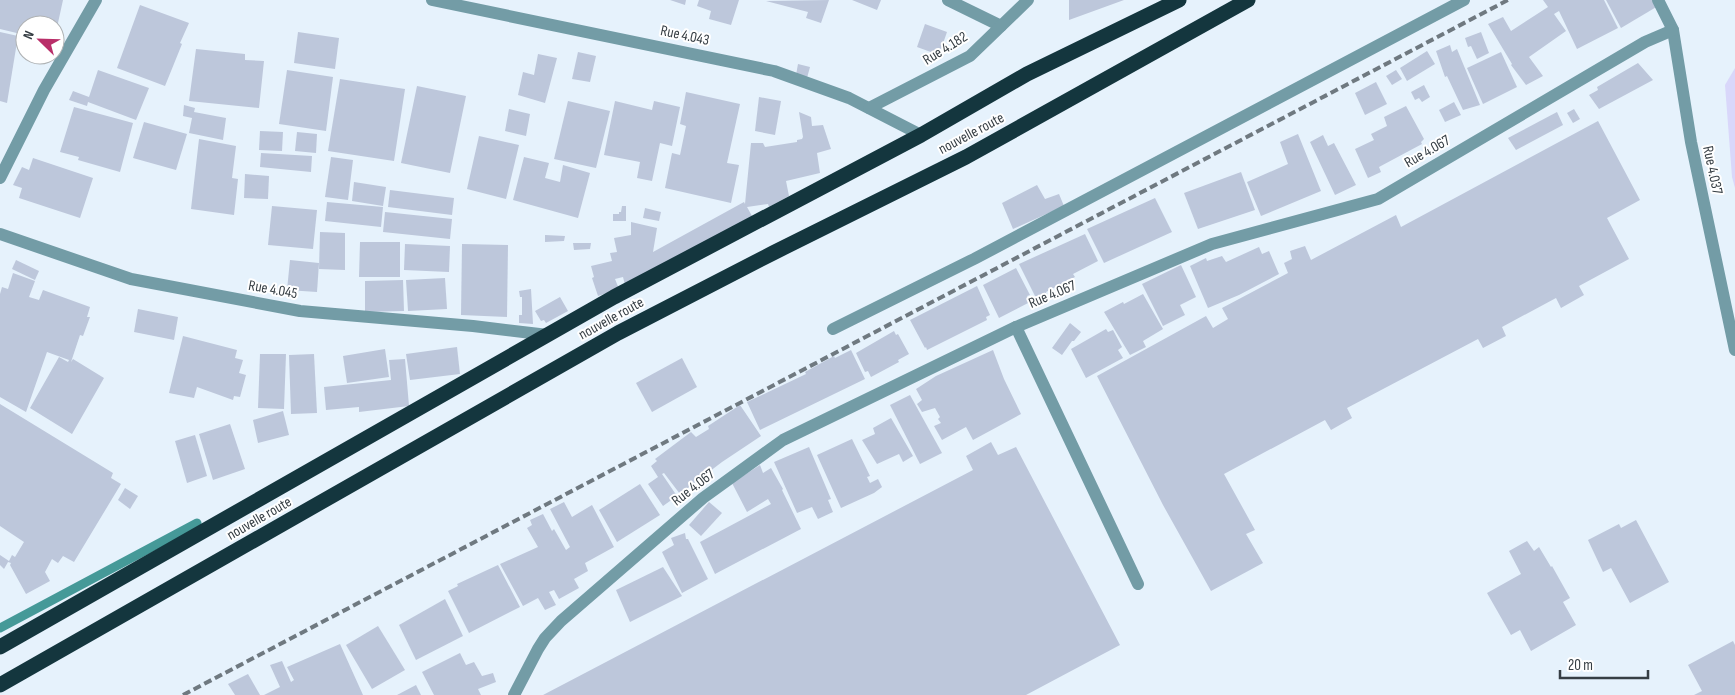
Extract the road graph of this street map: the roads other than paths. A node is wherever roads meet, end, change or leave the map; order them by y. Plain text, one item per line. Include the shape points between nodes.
1 (96, 0) edge
2 (432, 0) edge
3 (948, 0) edge
4 (1028, 0) edge
5 (1179, 0) edge
6 (1248, 0) edge
7 (1464, 0) edge
8 (1658, 0) edge
9 (1001, 26) junction
10 (1674, 30) junction
11 (869, 108) junction
12 (921, 135) junction
13 (0, 178) edge
14 (0, 234) edge
15 (1016, 327) junction
16 (833, 329) dead end
17 (548, 335) junction
18 (1735, 350) edge
19 (1138, 584) dead end
20 (0, 647) edge
21 (0, 684) edge
22 (514, 695) edge

1 - 13 street via 44,90
2 - 11 street, Rue 4.043 via 774,71
3 - 9 street
4 - 9 street, Rue 4.182
5 - 12 highway, nouvelle route via 1026,74
6 - 21 highway, nouvelle route via 966,156 618,334
7 - 16 street via 974,259
8 - 10 street, Rue 4.037
9 - 11 street, Rue 4.182 via 970,56
10 - 15 street, Rue 4.067 via 1645,42 1378,199 1212,244
10 - 18 street, Rue 4.037 via 1691,142
11 - 12 street, Rue 4.043
12 - 17 highway, nouvelle route via 622,292
14 - 17 street, Rue 4.045 via 131,279 300,310
15 - 19 street
15 - 22 street, Rue 4.067 via 784,440 703,498 561,621 545,638
17 - 20 highway, nouvelle route

